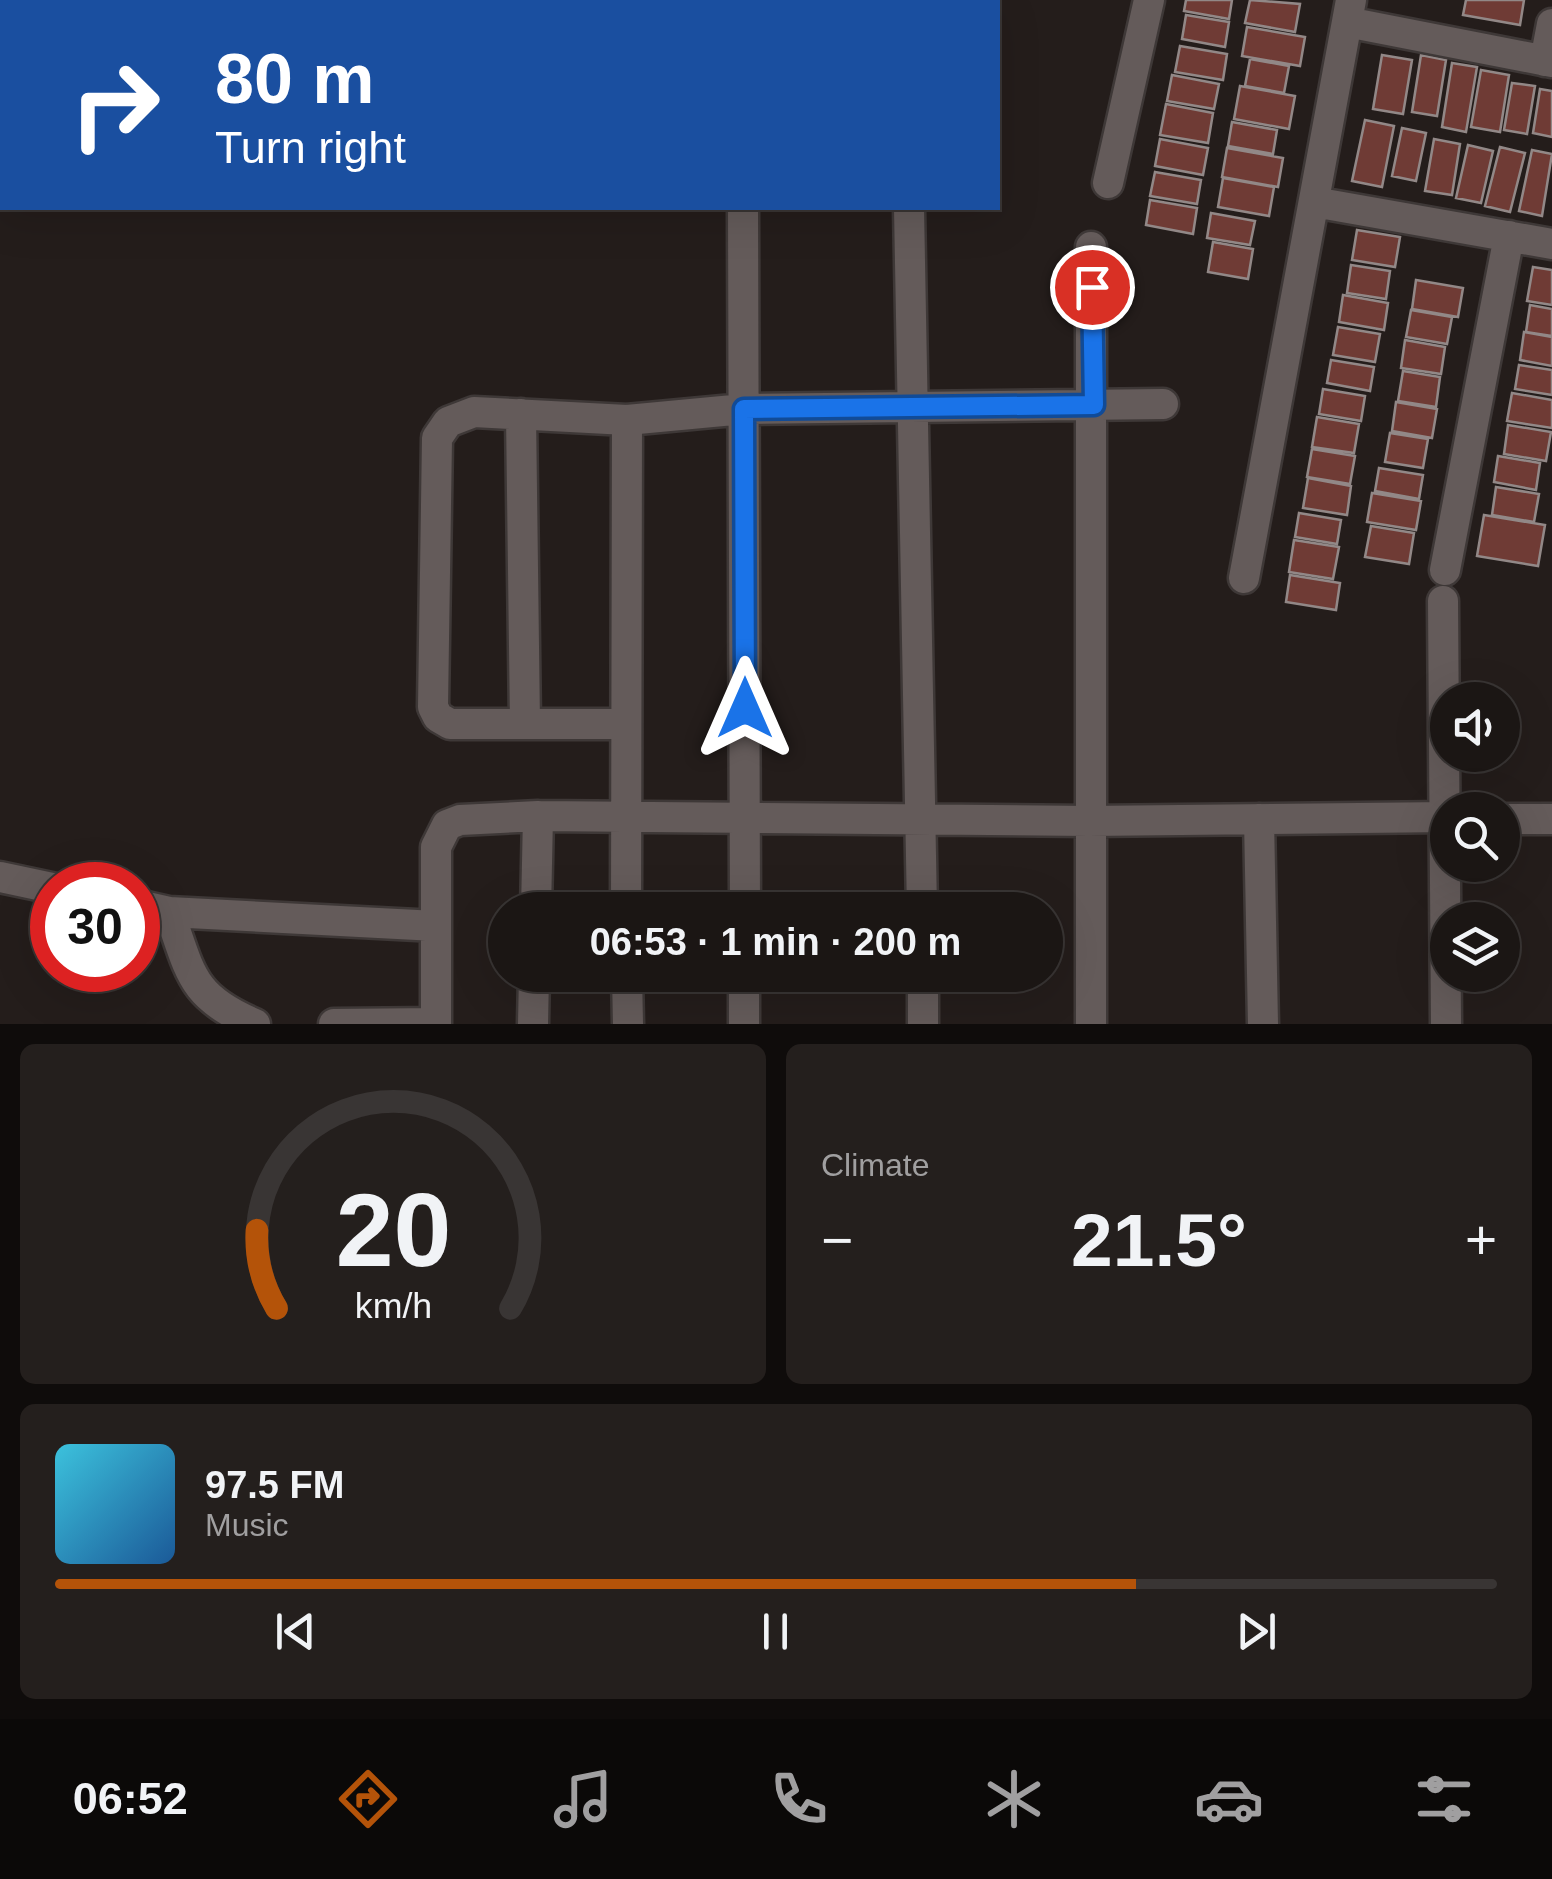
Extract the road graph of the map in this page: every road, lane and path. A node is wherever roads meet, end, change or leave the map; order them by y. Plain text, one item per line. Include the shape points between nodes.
1 (1149, 0) edge
2 (1349, 11) edge
3 (1552, 24) edge
4 (1549, 62) edge
5 (1108, 183) dead end
6 (1314, 202) junction
7 (743, 210) edge
8 (909, 210) edge
9 (1509, 236) junction
10 (1552, 244) edge
11 (1092, 247) dead end
12 (1163, 404) dead end
13 (1094, 405) junction
14 (744, 409) junction
15 (915, 409) junction
16 (520, 414) junction
17 (627, 420) junction
18 (1444, 570) dead end
19 (1244, 578) dead end
20 (1444, 601) dead end
21 (525, 724) junction
22 (626, 724) junction
23 (1445, 792) edge
24 (538, 816) junction
25 (625, 816) junction
26 (1430, 817) edge
27 (922, 818) junction
28 (1259, 819) junction
29 (1520, 819) edge
30 (746, 820) junction
31 (1552, 820) edge
32 (1089, 821) junction
33 (0, 877) edge
34 (1445, 882) edge
35 (30, 883) edge
36 (536, 892) edge
37 (626, 892) edge
38 (745, 892) edge
39 (922, 892) edge
40 (160, 910) edge
41 (169, 912) junction
42 (436, 926) junction
43 (534, 992) edge
44 (627, 992) edge
45 (744, 992) edge
46 (923, 992) edge
47 (436, 1023) edge
48 (254, 1024) edge
49 (334, 1024) edge
50 (533, 1024) edge
51 (628, 1024) edge
52 (744, 1024) edge
53 (924, 1024) edge
54 (1090, 1024) edge
55 (1263, 1024) edge
56 (1446, 1024) edge

1 - 5 street
2 - 4 street
2 - 6 street
3 - 4 street
6 - 9 street
6 - 19 street
7 - 14 street
8 - 15 street
9 - 10 street
9 - 18 street
11 - 13 street
12 - 13 street
13 - 15 street
13 - 32 street
14 - 15 street
14 - 17 street
14 - 30 street
15 - 27 street
16 - 17 street
16 - 21 street
16 - 21 street via 474,412 448,422 438,438 434,708 450,724
17 - 22 street
20 - 23 street
21 - 22 street
22 - 25 street
24 - 25 street
24 - 36 street
24 - 42 street via 446,826 436,846
25 - 30 street
25 - 37 street
26 - 28 street
27 - 30 street
27 - 32 street
27 - 39 street
28 - 32 street
28 - 55 street
29 - 31 street
30 - 38 street
32 - 54 street
33 - 35 street
34 - 56 street
40 - 41 street
41 - 42 street
41 - 48 street via 200,994
42 - 47 street
43 - 50 street
44 - 51 street
45 - 52 street
46 - 53 street
47 - 49 street

